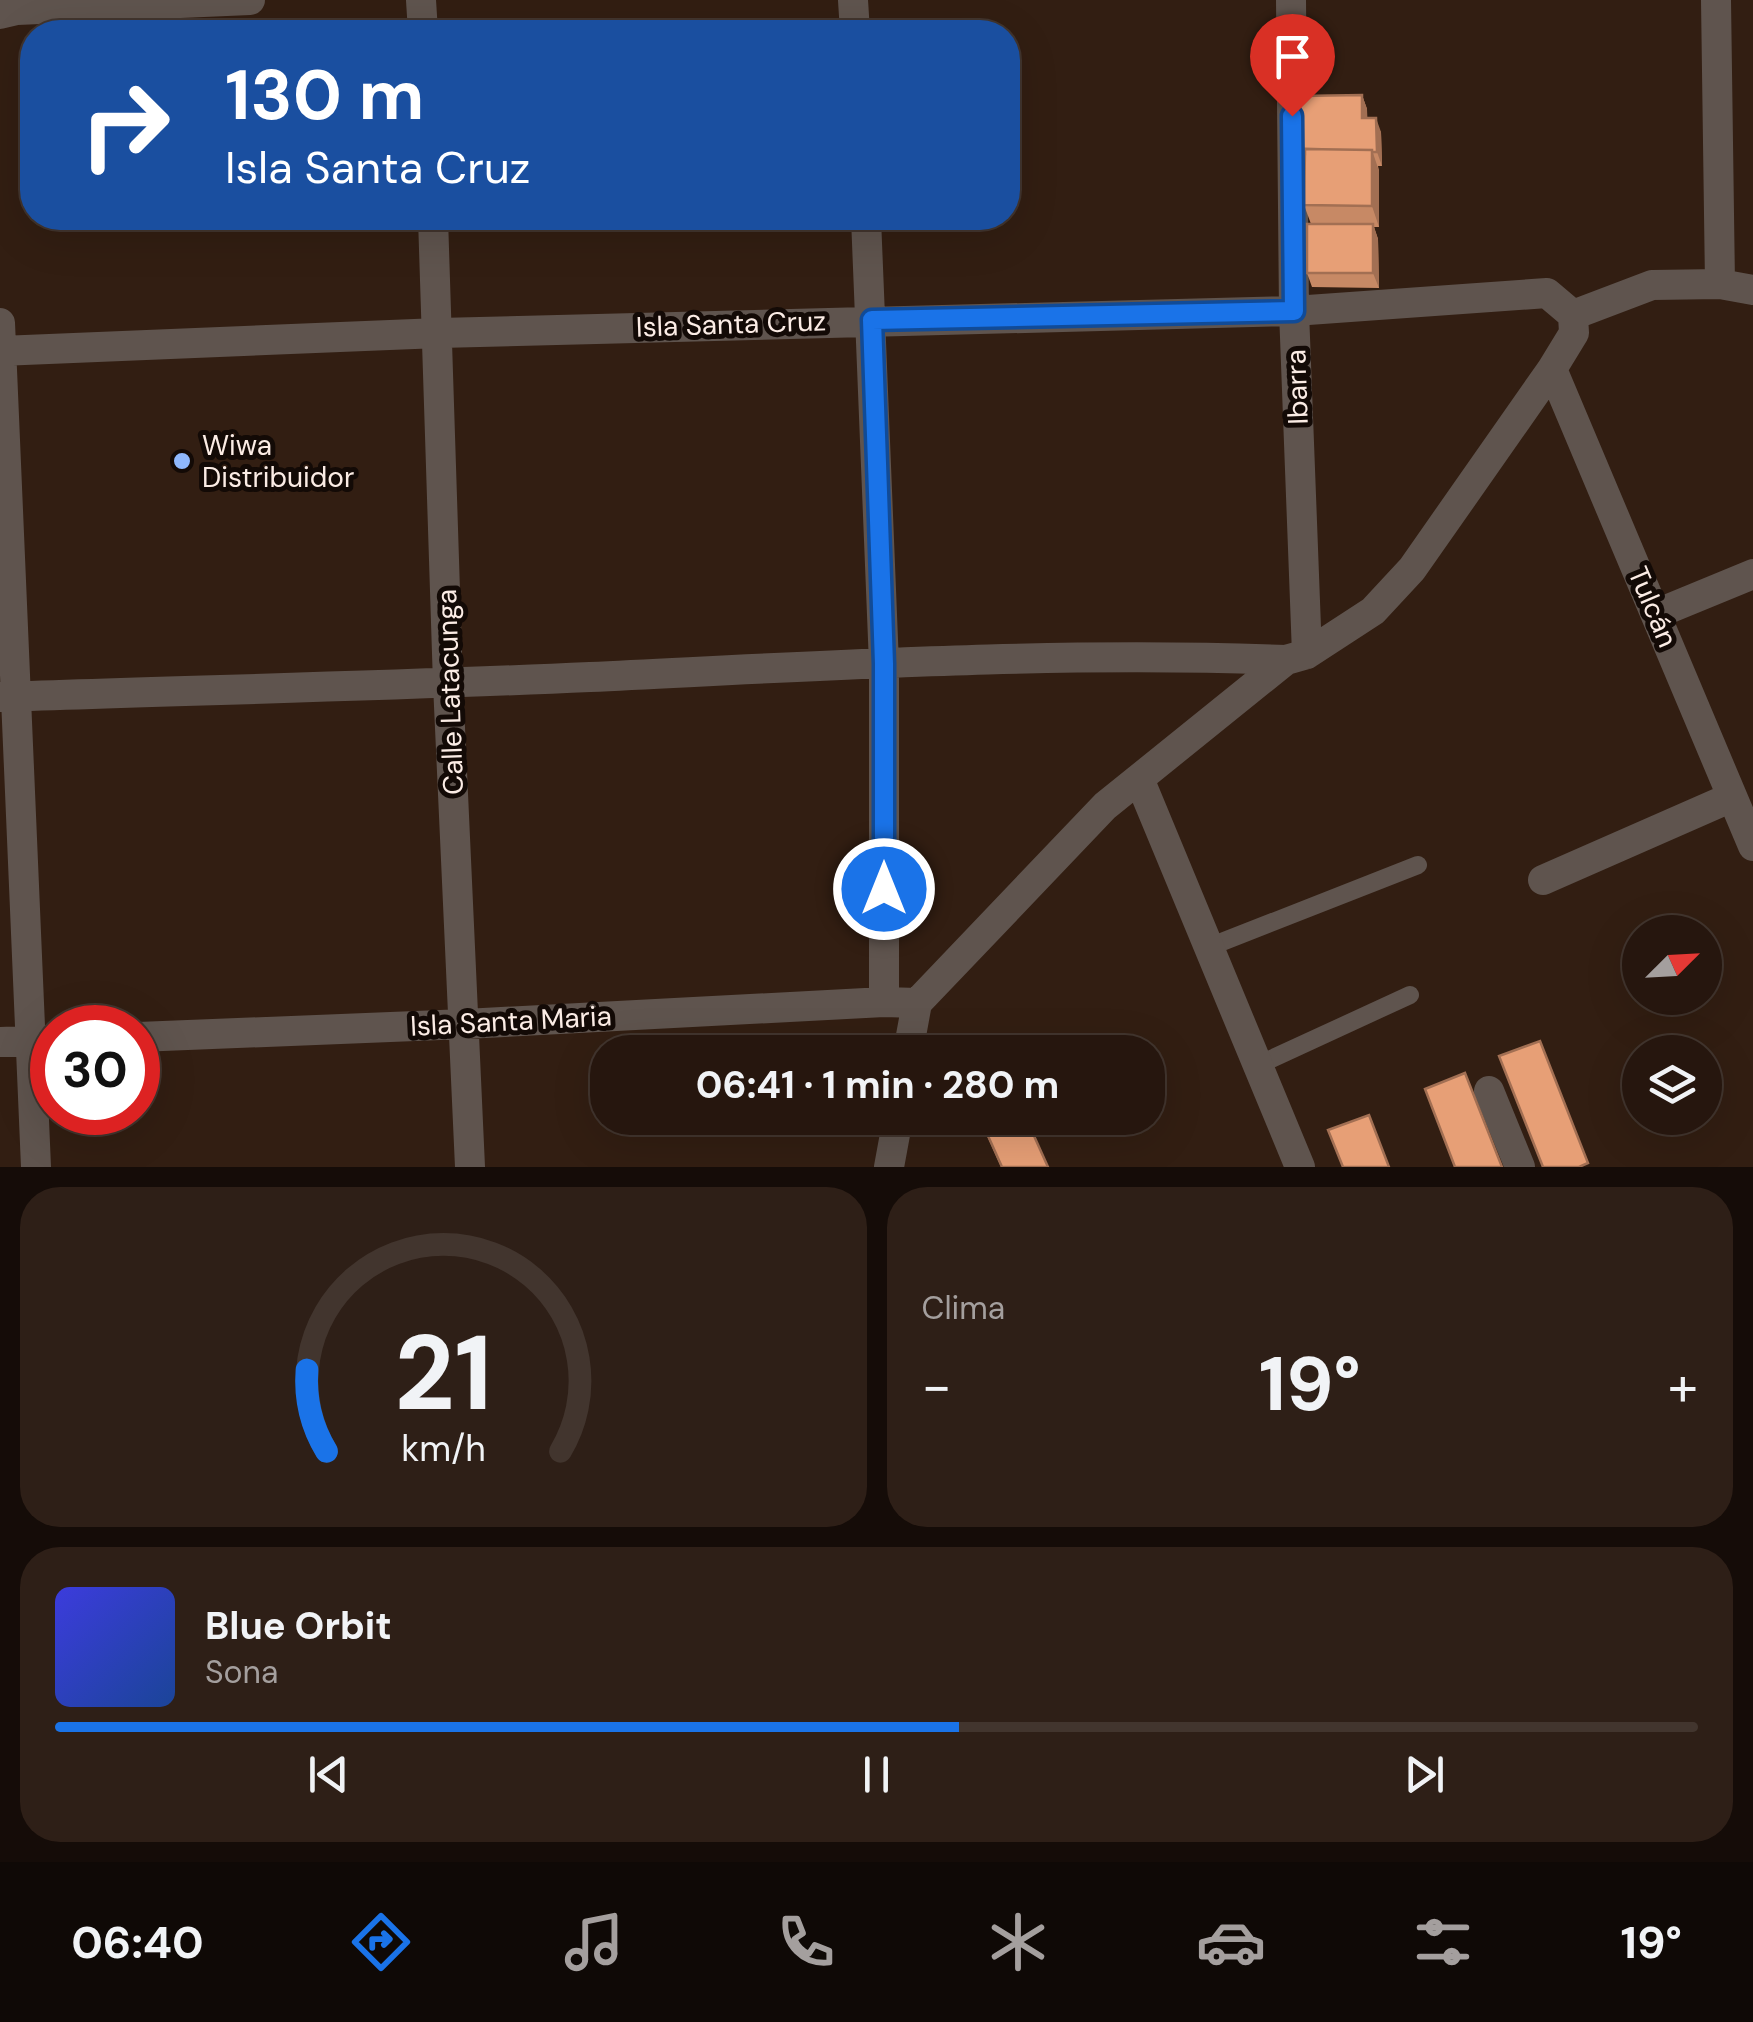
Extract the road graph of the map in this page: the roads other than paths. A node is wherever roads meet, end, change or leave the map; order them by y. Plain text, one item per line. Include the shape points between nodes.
1 (250, 0) edge
2 (1290, 0) edge
3 (1716, 0) edge
4 (0, 14) edge
5 (434, 230) edge
6 (867, 230) edge
7 (1720, 284) junction
8 (1753, 290) edge
9 (1294, 311) junction
10 (1573, 315) junction
11 (872, 320) junction
12 (0, 323) edge
13 (439, 333) junction
14 (0, 351) edge
15 (1552, 368) junction
16 (1753, 574) edge
17 (1656, 614) junction
18 (1297, 657) junction
19 (884, 664) junction
20 (448, 684) junction
21 (8, 697) edge
22 (1140, 781) junction
23 (1732, 796) junction
24 (1753, 846) edge
25 (1418, 865) dead end
26 (1543, 880) dead end
27 (1209, 947) junction
28 (1410, 995) dead end
29 (884, 1002) junction
30 (917, 1003) junction
31 (38, 1005) edge
32 (465, 1024) junction
33 (911, 1035) edge
34 (160, 1036) edge
35 (30, 1041) edge
36 (0, 1042) edge
37 (1258, 1065) junction
38 (1489, 1091) dead end
39 (38, 1135) edge
40 (895, 1135) edge
41 (36, 1167) edge
42 (470, 1167) edge
43 (890, 1167) edge
44 (1300, 1167) edge
45 (1520, 1167) edge

1 - 4 street
2 - 9 street, Ibarra
3 - 7 street
5 - 13 street, Calle Latacunga
6 - 11 street
7 - 8 street
7 - 10 street via 1652,285
9 - 10 street, Isla Santa Cruz via 1548,293
9 - 11 street, Isla Santa Cruz
9 - 18 street, Ibarra
10 - 15 street via 1574,332
11 - 13 street, Isla Santa Cruz
11 - 19 street
12 - 14 street
13 - 14 street, Isla Santa Cruz
13 - 20 street, Calle Latacunga
14 - 21 street
15 - 17 street, Tulcán
15 - 18 street via 1412,569 1373,611
16 - 17 street
17 - 23 street, Tulcán
18 - 19 street
18 - 22 street
19 - 20 street
19 - 29 street
20 - 21 street
20 - 32 street, Calle Latacunga
21 - 31 street
22 - 27 street
22 - 30 street via 1105,806
23 - 24 street, Tulcán
23 - 26 street
25 - 27 lane
27 - 37 street
28 - 37 lane
29 - 30 street, Isla Santa Maria
29 - 32 street, Isla Santa Maria
30 - 33 street
32 - 34 street, Isla Santa Maria
32 - 42 street, Calle Latacunga
35 - 36 street
37 - 44 street
38 - 45 street
39 - 41 street
40 - 43 street

